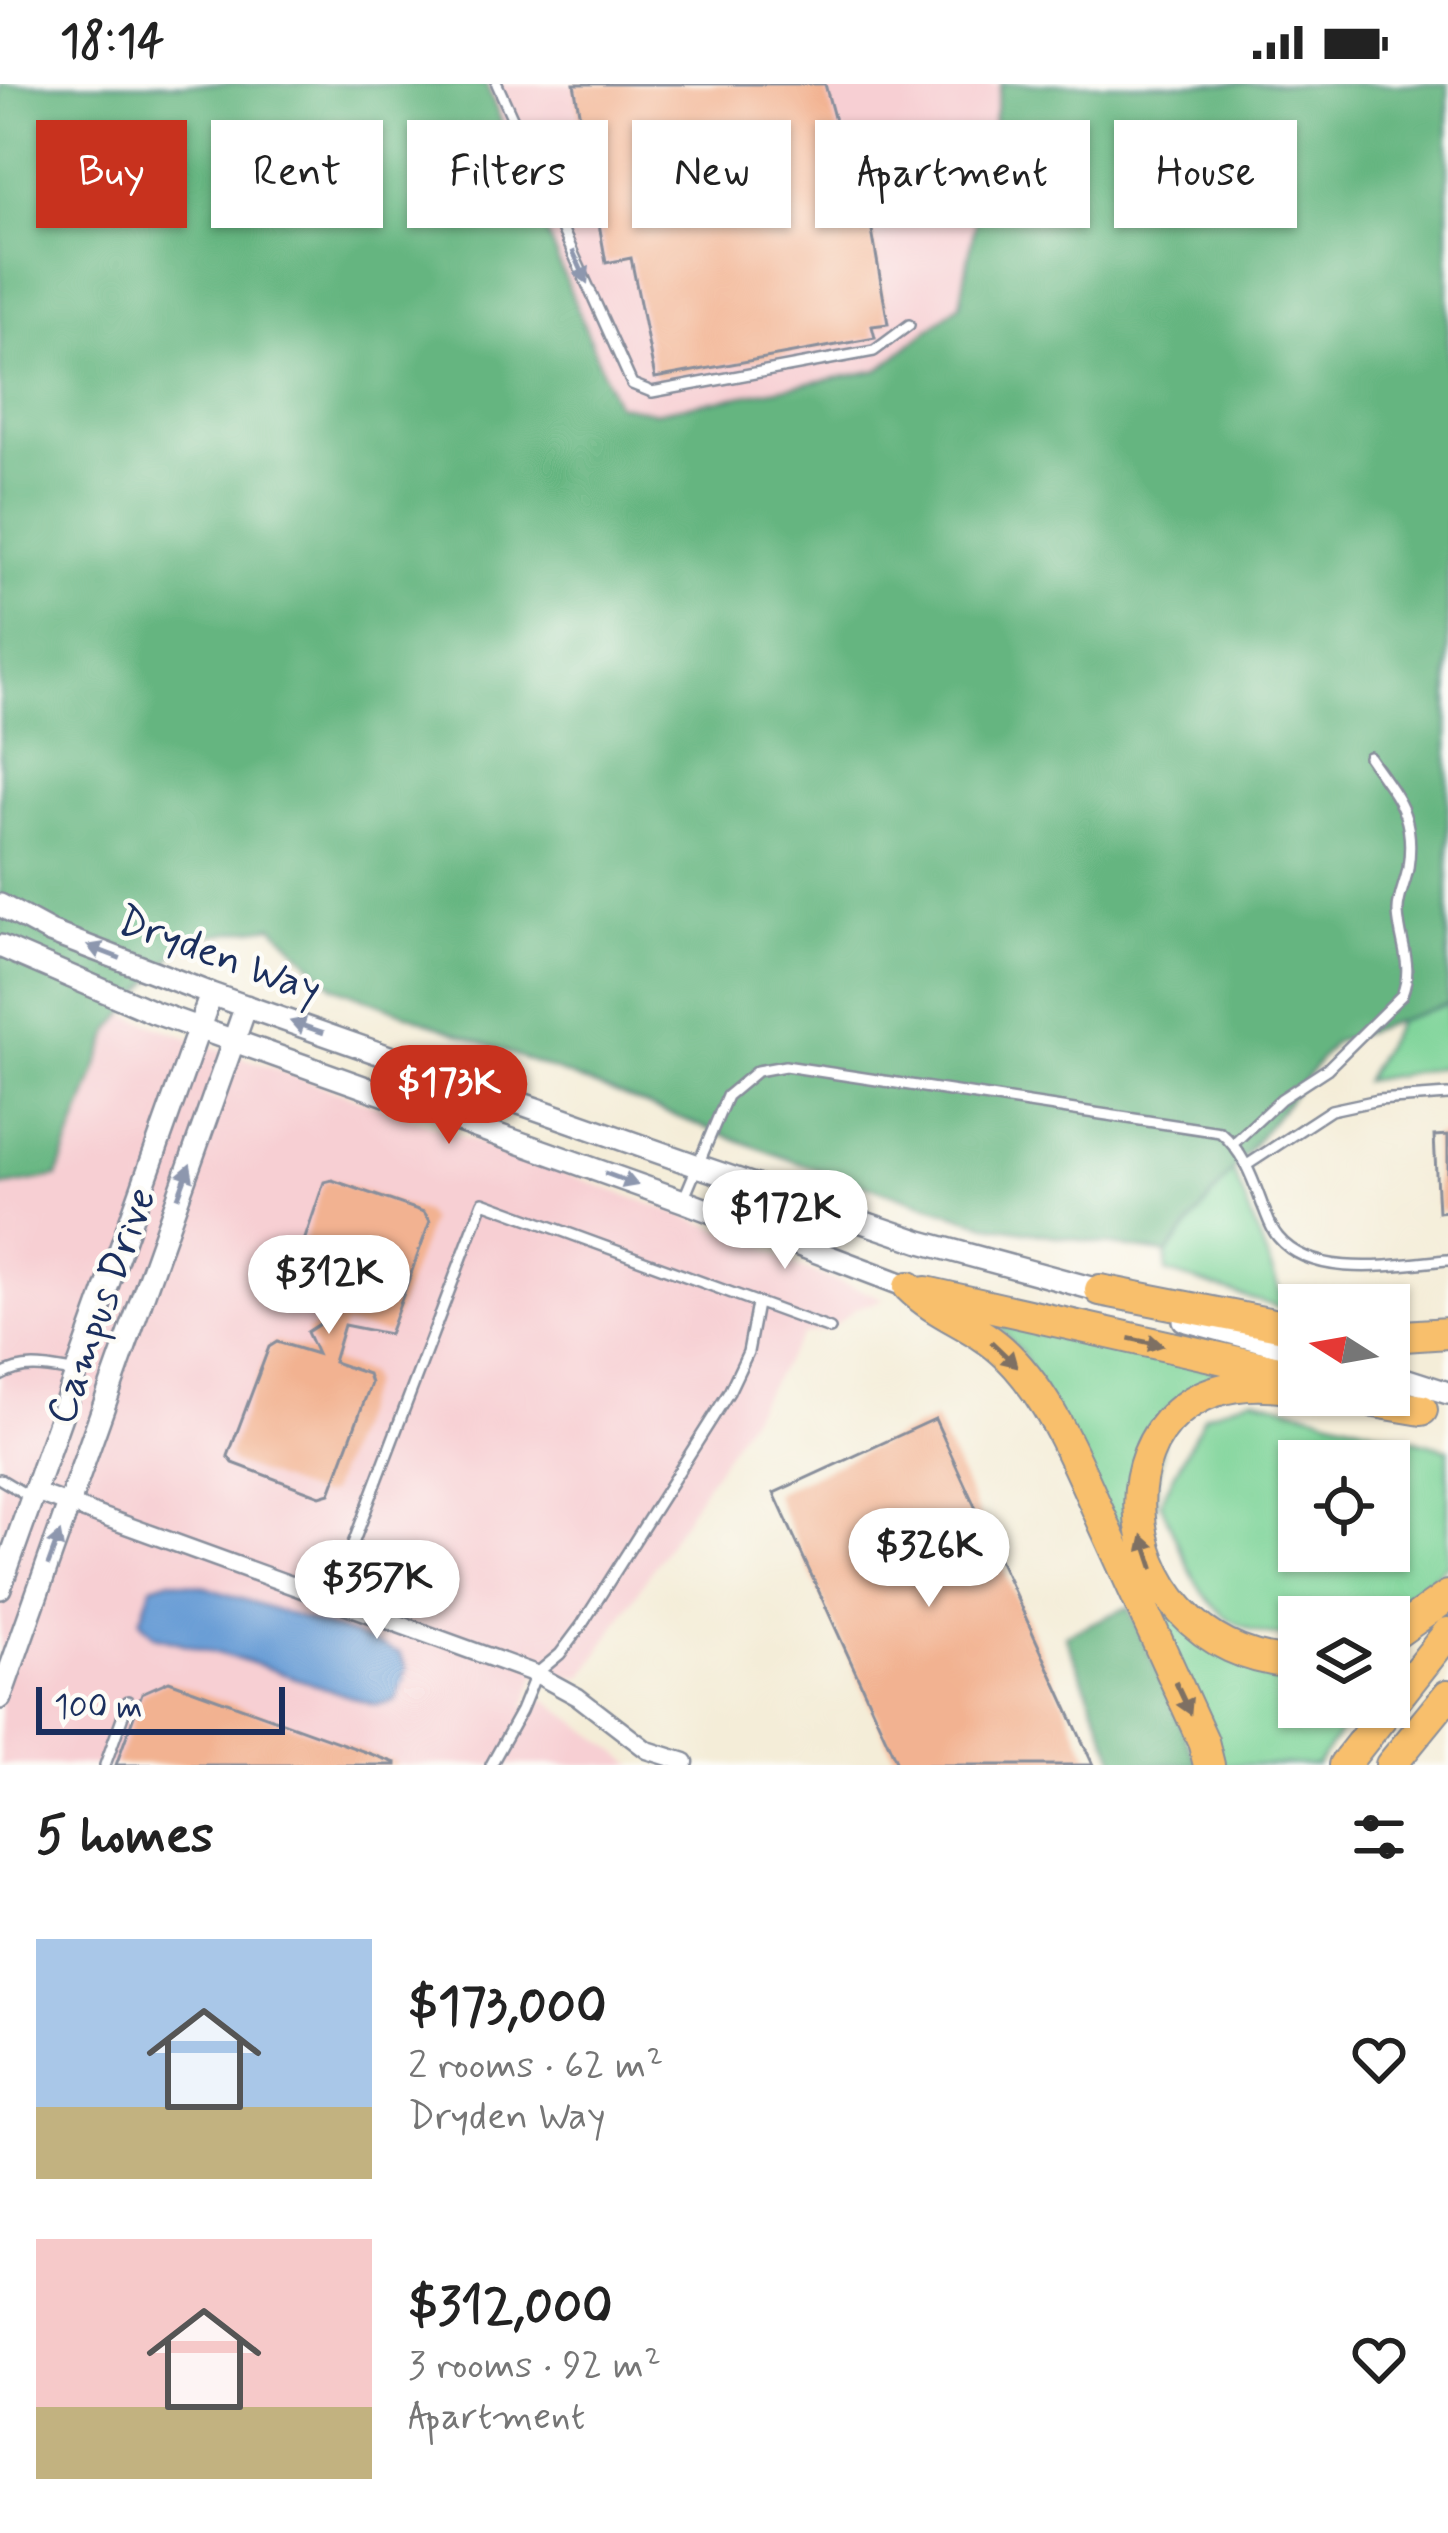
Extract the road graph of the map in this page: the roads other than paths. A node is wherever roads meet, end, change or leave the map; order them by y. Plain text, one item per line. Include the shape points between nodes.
1 (497, 84) edge
2 (909, 325) dead end
3 (1370, 757) dead end
4 (0, 905) edge
5 (0, 946) edge
6 (211, 994) junction
7 (246, 1006) junction
8 (200, 1028) junction
9 (235, 1040) junction
10 (1448, 1094) edge
11 (1234, 1144) junction
12 (695, 1165) junction
13 (1247, 1165) junction
14 (683, 1201) junction
15 (1448, 1259) edge
16 (909, 1287) junction
17 (1100, 1290) junction
18 (757, 1304) junction
19 (1278, 1324) edge
20 (830, 1329) dead end
21 (1448, 1333) edge
22 (1410, 1336) edge
23 (1278, 1345) edge
24 (1278, 1371) edge
25 (77, 1373) junction
26 (0, 1376) edge
27 (1278, 1387) edge
28 (1410, 1388) edge
29 (1410, 1402) edge
30 (1410, 1404) edge
31 (1440, 1407) edge
32 (0, 1479) edge
33 (34, 1495) junction
34 (70, 1505) junction
35 (0, 1588) edge
36 (1448, 1596) edge
37 (332, 1599) junction
38 (1410, 1623) edge
39 (1448, 1633) edge
40 (1278, 1659) edge
41 (536, 1674) junction
42 (1448, 1695) edge
43 (0, 1698) edge
44 (128, 1701) dead end
45 (686, 1764) edge
46 (105, 1765) edge
47 (491, 1765) edge
48 (1209, 1765) edge
49 (1344, 1765) edge
50 (1391, 1765) edge

1 -> 2 lane via 632,384 652,392 874,351
3 - 11 lane via 1412,827 1397,911 1408,980 1327,1069
6 -> 4 street, Dryden Way
5 - 8 street, Dryden Way
6 - 7 street, Dryden Way
6 - 8 street, Campus Drive
7 - 9 street, Campus Drive
12 -> 7 street, Dryden Way
8 - 9 street, Dryden Way
8 - 25 street, Campus Drive
9 -> 14 street, Dryden Way
34 -> 9 street, Campus Drive
10 - 13 lane via 1331,1110
11 - 12 lane via 1220,1132 785,1066 757,1071 727,1096
11 - 13 lane
12 - 14 lane
12 - 17 street, Dryden Way via 959,1254
13 - 15 lane via 1273,1229 1297,1254 1352,1268
14 - 16 street, Dryden Way
16 -> 24 highway
16 -> 48 highway via 1007,1354 1057,1426
17 - 19 highway
17 - 23 street, Dryden Way
18 - 20 lane
18 - 37 lane via 483,1202
18 - 41 lane via 748,1352 729,1391 581,1625
21 - 22 highway
25 - 26 lane via 34,1365
25 - 33 street, Campus Drive
40 -> 27 highway via 1244,1653 1191,1621 1151,1566 1139,1510 1154,1443 1174,1416 1223,1388
28 - 31 street
29 - 31 highway
30 - 31 highway
32 - 33 lane
33 - 34 street
33 - 35 street, Campus Drive
34 - 37 street
43 -> 34 street, Campus Drive
36 - 38 highway
37 - 41 street
39 - 49 highway
41 - 45 street via 647,1750
41 - 47 lane
42 - 50 highway
44 - 46 lane

